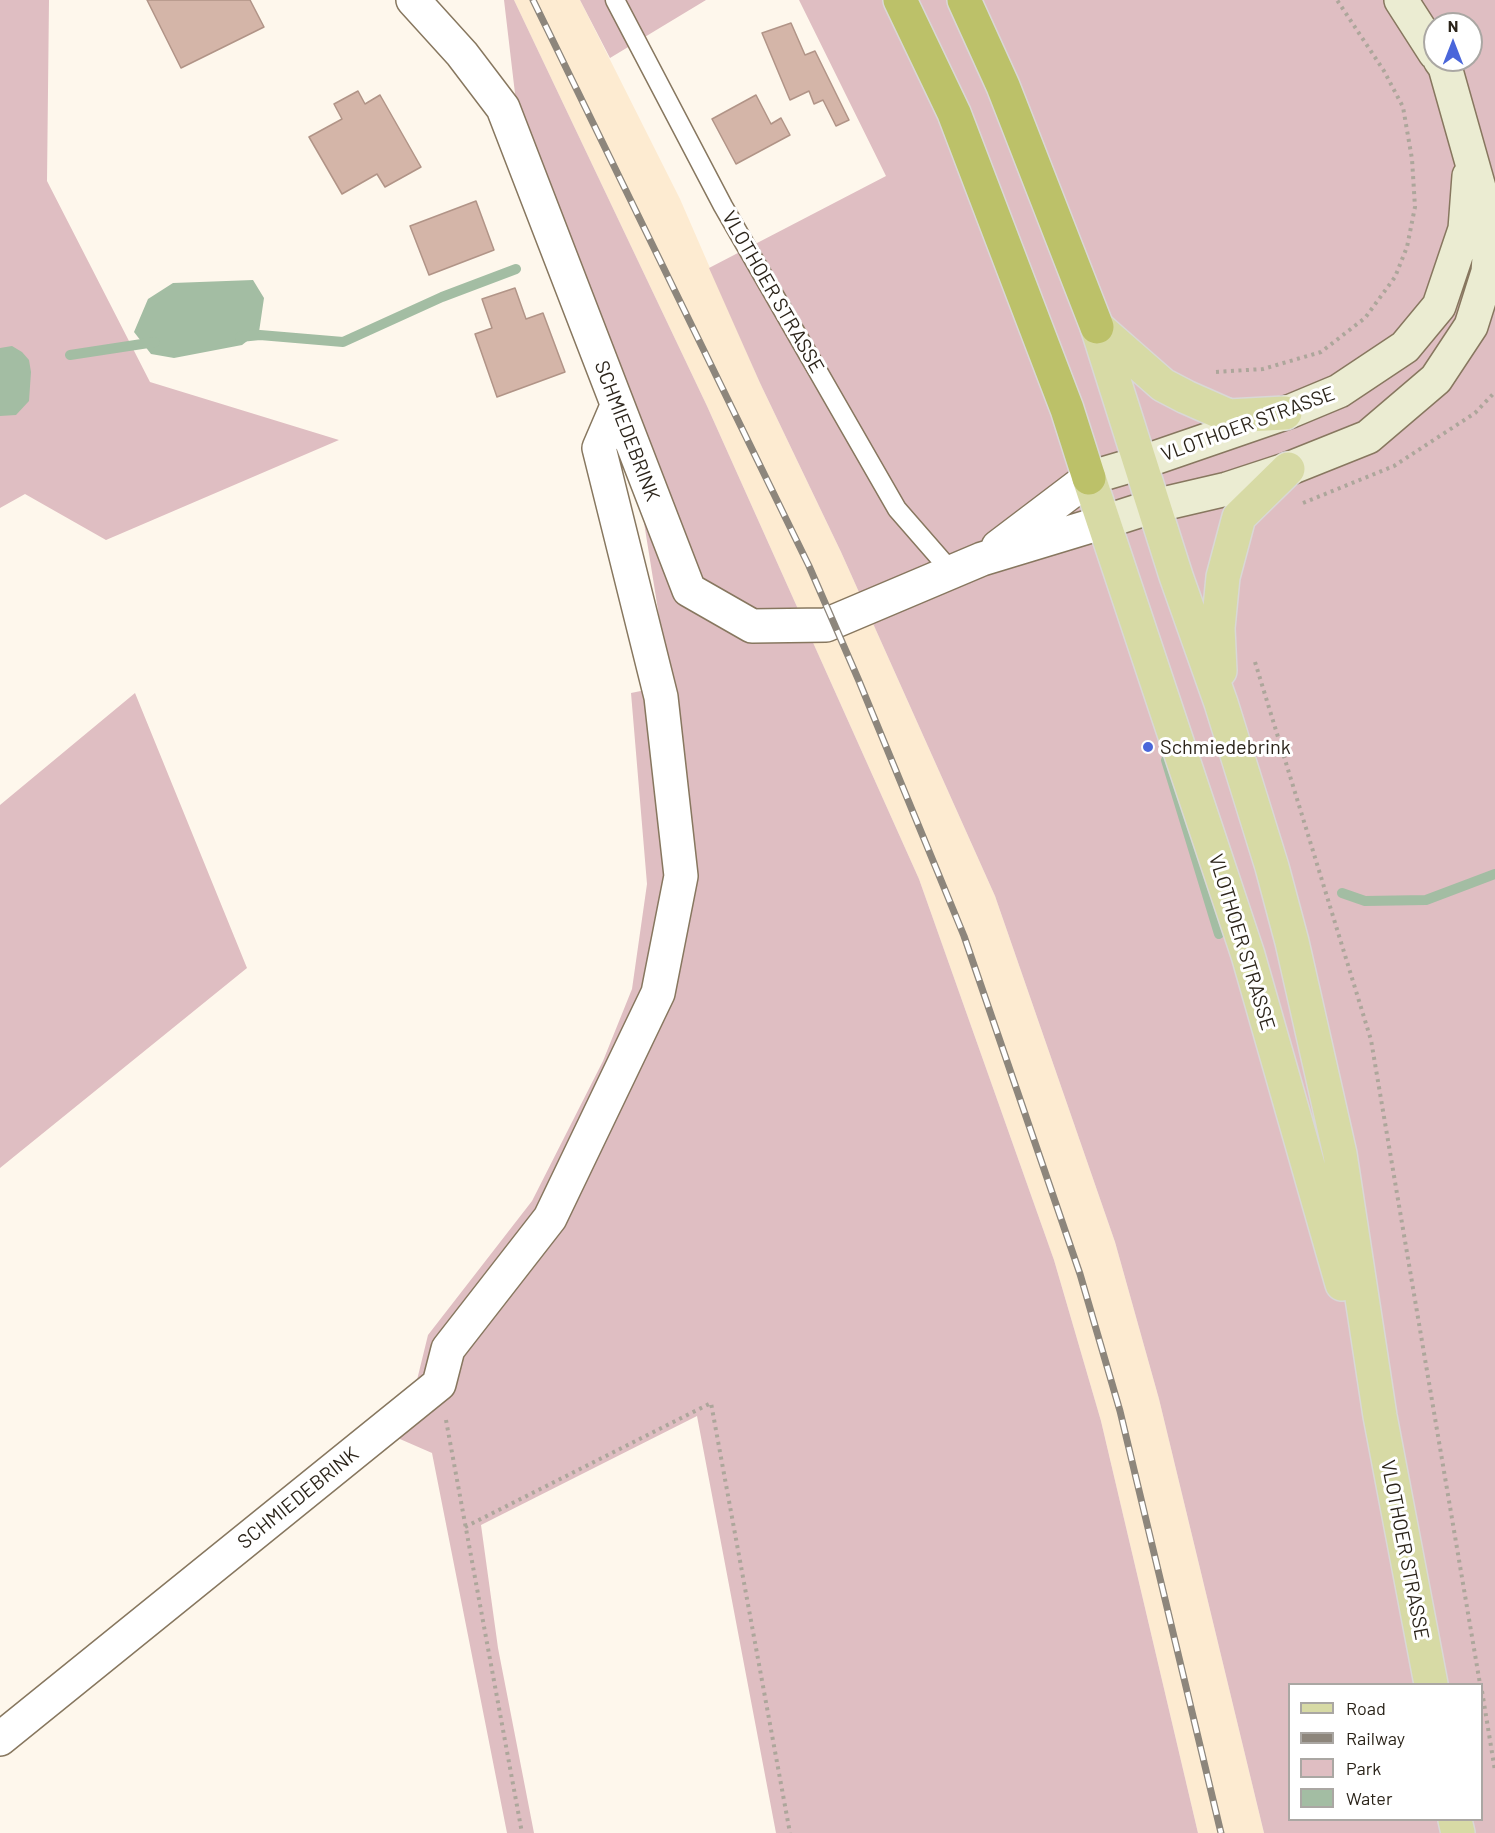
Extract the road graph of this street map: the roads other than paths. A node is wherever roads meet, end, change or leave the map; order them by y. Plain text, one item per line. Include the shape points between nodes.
1 (413, 0) edge
2 (615, 0) edge
3 (900, 0) edge
4 (964, 0) edge
5 (1401, 0) edge
6 (1423, 34) edge
7 (1445, 72) edge
8 (1471, 157) junction
9 (1097, 327) junction
10 (617, 406) junction
11 (1285, 413) junction
12 (1140, 463) junction
13 (1288, 469) junction
14 (1089, 478) junction
15 (1154, 506) junction
16 (1104, 522) junction
17 (982, 559) junction
18 (951, 571) junction
19 (1221, 703) junction
20 (1380, 1416) junction
21 (1431, 1683) edge
22 (0, 1739) edge

1 - 10 street, SCHMIEDEBRINK via 462,54 503,108
2 - 18 lane, VLOTHOER STRASSE via 723,206 897,509
3 - 14 highway via 954,113 1067,409
4 - 9 highway via 1003,86
5 - 6 main road
7 - 8 main road, VLOTHOER STRASSE
8 - 11 main road, VLOTHOER STRASSE via 1465,229 1439,306 1405,347 1340,392
8 - 13 main road, VLOTHOER STRASSE via 1491,230 1488,272 1471,326 1437,380 1368,437
9 - 11 main road via 1163,385 1186,397 1229,416
9 - 12 main road
10 - 18 street, SCHMIEDEBRINK via 689,590 752,626 826,625
10 - 22 street, SCHMIEDEBRINK via 599,448 661,697 681,876 658,993 550,1218 448,1349 439,1384
11 - 12 main road, VLOTHOER STRASSE
12 - 14 main road, VLOTHOER STRASSE
12 - 15 main road
13 - 15 main road, VLOTHOER STRASSE via 1227,489
13 - 19 main road via 1239,517 1223,577 1218,628
14 - 16 main road
14 - 17 street, SCHMIEDEBRINK
15 - 16 main road, VLOTHOER STRASSE
15 - 19 main road, VLOTHOER STRASSE
16 - 17 street, SCHMIEDEBRINK
16 - 20 main road, VLOTHOER STRASSE via 1248,955
17 - 18 street, SCHMIEDEBRINK
19 - 20 main road, VLOTHOER STRASSE via 1281,899 1340,1154
20 - 21 main road, VLOTHOER STRASSE

